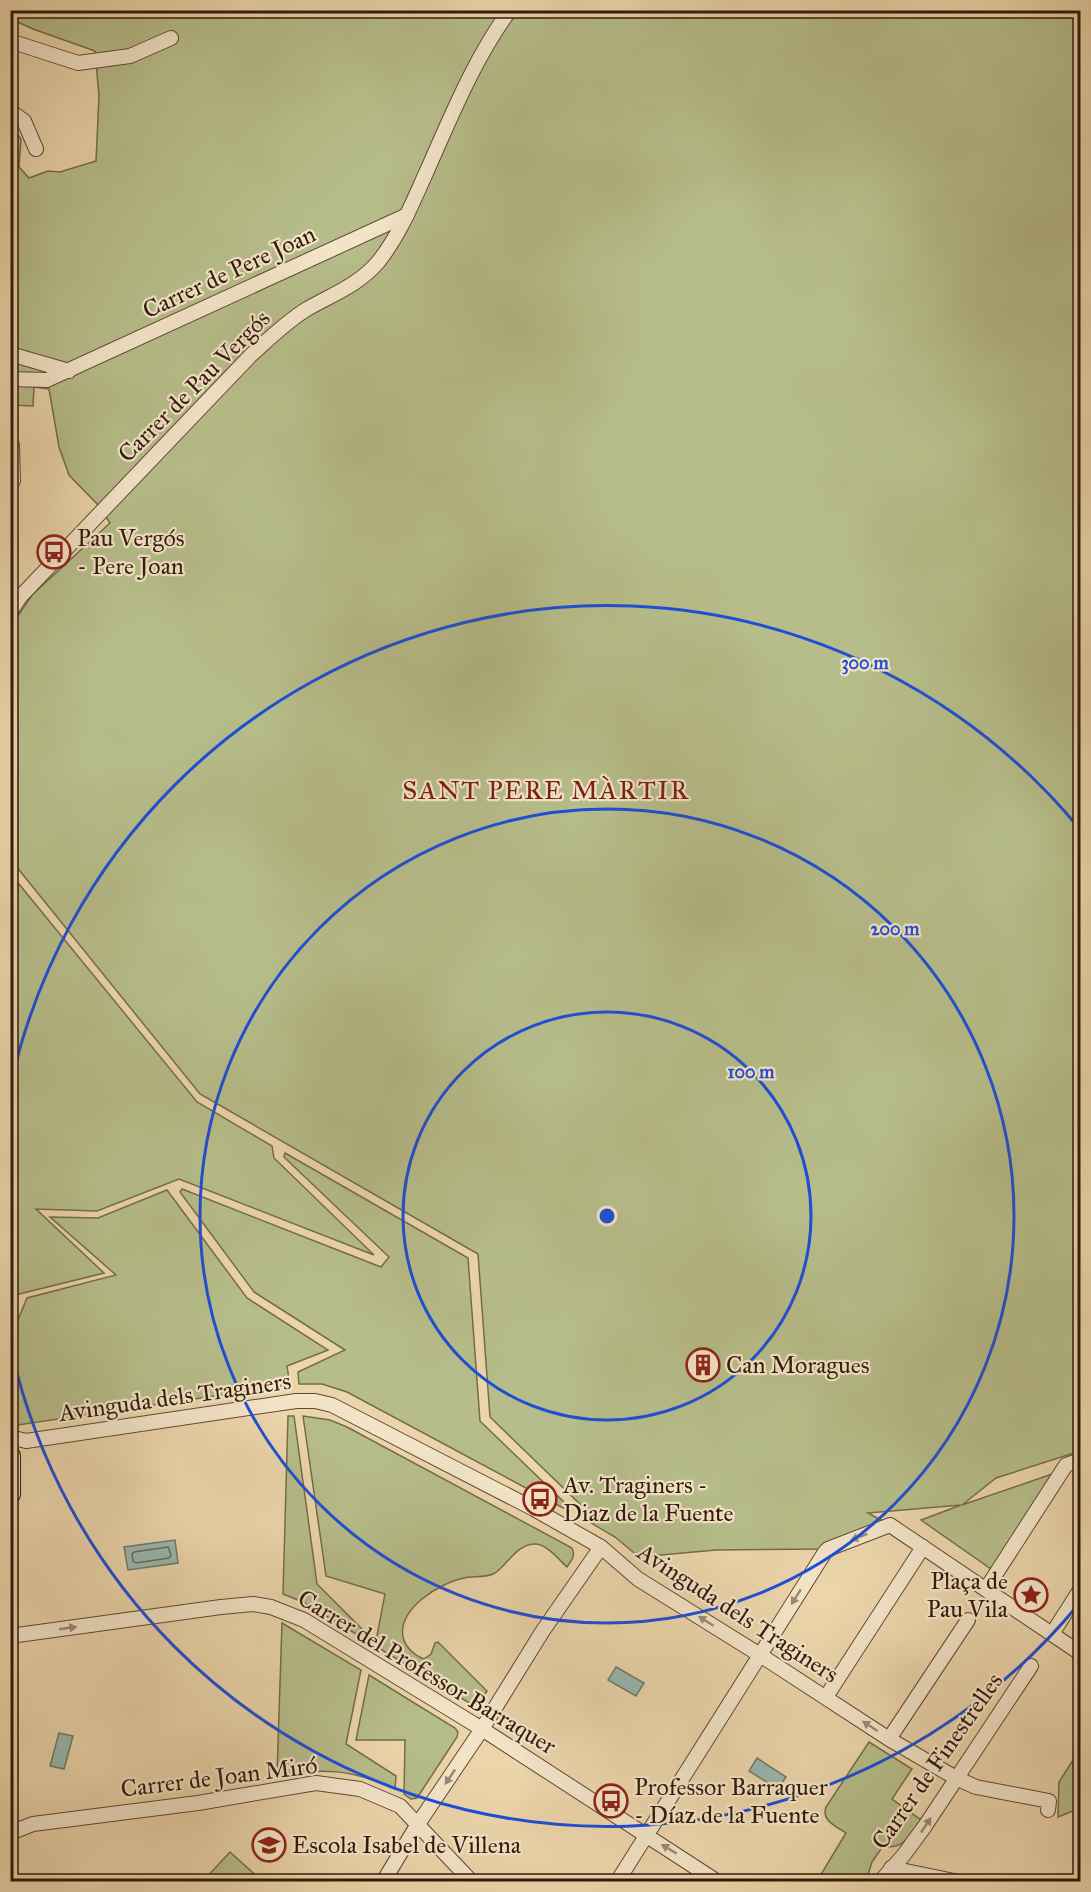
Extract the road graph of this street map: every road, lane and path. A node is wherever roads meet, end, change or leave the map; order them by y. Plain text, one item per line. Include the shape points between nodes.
1 (510, 10) edge
2 (171, 38) dead end
3 (10, 40) edge
4 (10, 111) edge
5 (36, 149) dead end
6 (407, 214) junction
7 (10, 354) edge
8 (69, 371) junction
9 (10, 379) edge
10 (12, 445) dead end
11 (10, 486) edge
12 (10, 612) edge
13 (10, 1440) edge
14 (27, 1441) junction
15 (10, 1454) edge
16 (1080, 1460) edge
17 (10, 1494) edge
18 (601, 1547) junction
19 (923, 1547) junction
20 (986, 1589) junction
21 (1080, 1590) edge
22 (968, 1620) dead end
23 (1052, 1634) junction
24 (10, 1636) edge
25 (1080, 1653) edge
26 (759, 1655) junction
27 (1031, 1666) dead end
28 (826, 1697) junction
29 (482, 1729) junction
30 (889, 1739) junction
31 (956, 1778) junction
32 (1049, 1800) dead end
33 (418, 1824) junction
34 (10, 1833) edge
35 (647, 1836) junction
36 (891, 1868) junction
37 (383, 1881) edge
38 (472, 1881) edge
39 (617, 1881) edge
40 (718, 1881) edge
41 (880, 1881) edge
42 (959, 1881) edge

1 - 6 street, Carrer de Pau Vergós via 478,60
2 - 3 street via 130,56 78,63
4 - 5 street via 24,121
6 - 8 street, Carrer de Pere Joan
6 - 12 street, Carrer de Pau Vergós via 397,237 377,264 350,288 306,310 251,356
7 - 8 street
8 - 9 street, Carrer de Pere Joan via 48,380
10 - 11 street
13 - 14 street
14 - 15 street
14 - 18 street, Avinguda dels Traginers via 315,1401 358,1418
15 - 17 street
16 - 20 street via 1066,1465
26 -> 18 street, Avinguda dels Traginers via 638,1580
18 - 29 street
19 - 20 street
19 -> 26 street via 890,1525 828,1549
19 - 28 street
20 - 23 street
21 - 23 street
22 - 30 street
23 - 25 street
24 -> 29 street, Carrer del Professor Barraquer via 221,1607 271,1607 304,1620
26 - 28 street, Avinguda dels Traginers
26 - 35 street
27 - 31 street, Carrer de Finestrelles
30 -> 28 street, Avinguda dels Traginers
29 -> 33 street
29 - 35 street, Carrer del Professor Barraquer
30 - 31 street, Avinguda dels Traginers
31 - 32 street, Avinguda dels Traginers via 976,1787
36 -> 31 street, Carrer de Finestrelles via 920,1833
33 - 34 street, Carrer de Joan Miró via 400,1806 363,1790 316,1783 33,1824
33 - 37 street
33 - 38 street, Carrer de Joan Miró
35 - 39 street
40 -> 35 street, Carrer del Professor Barraquer
36 - 41 street, Carrer de Finestrelles
36 - 42 street

